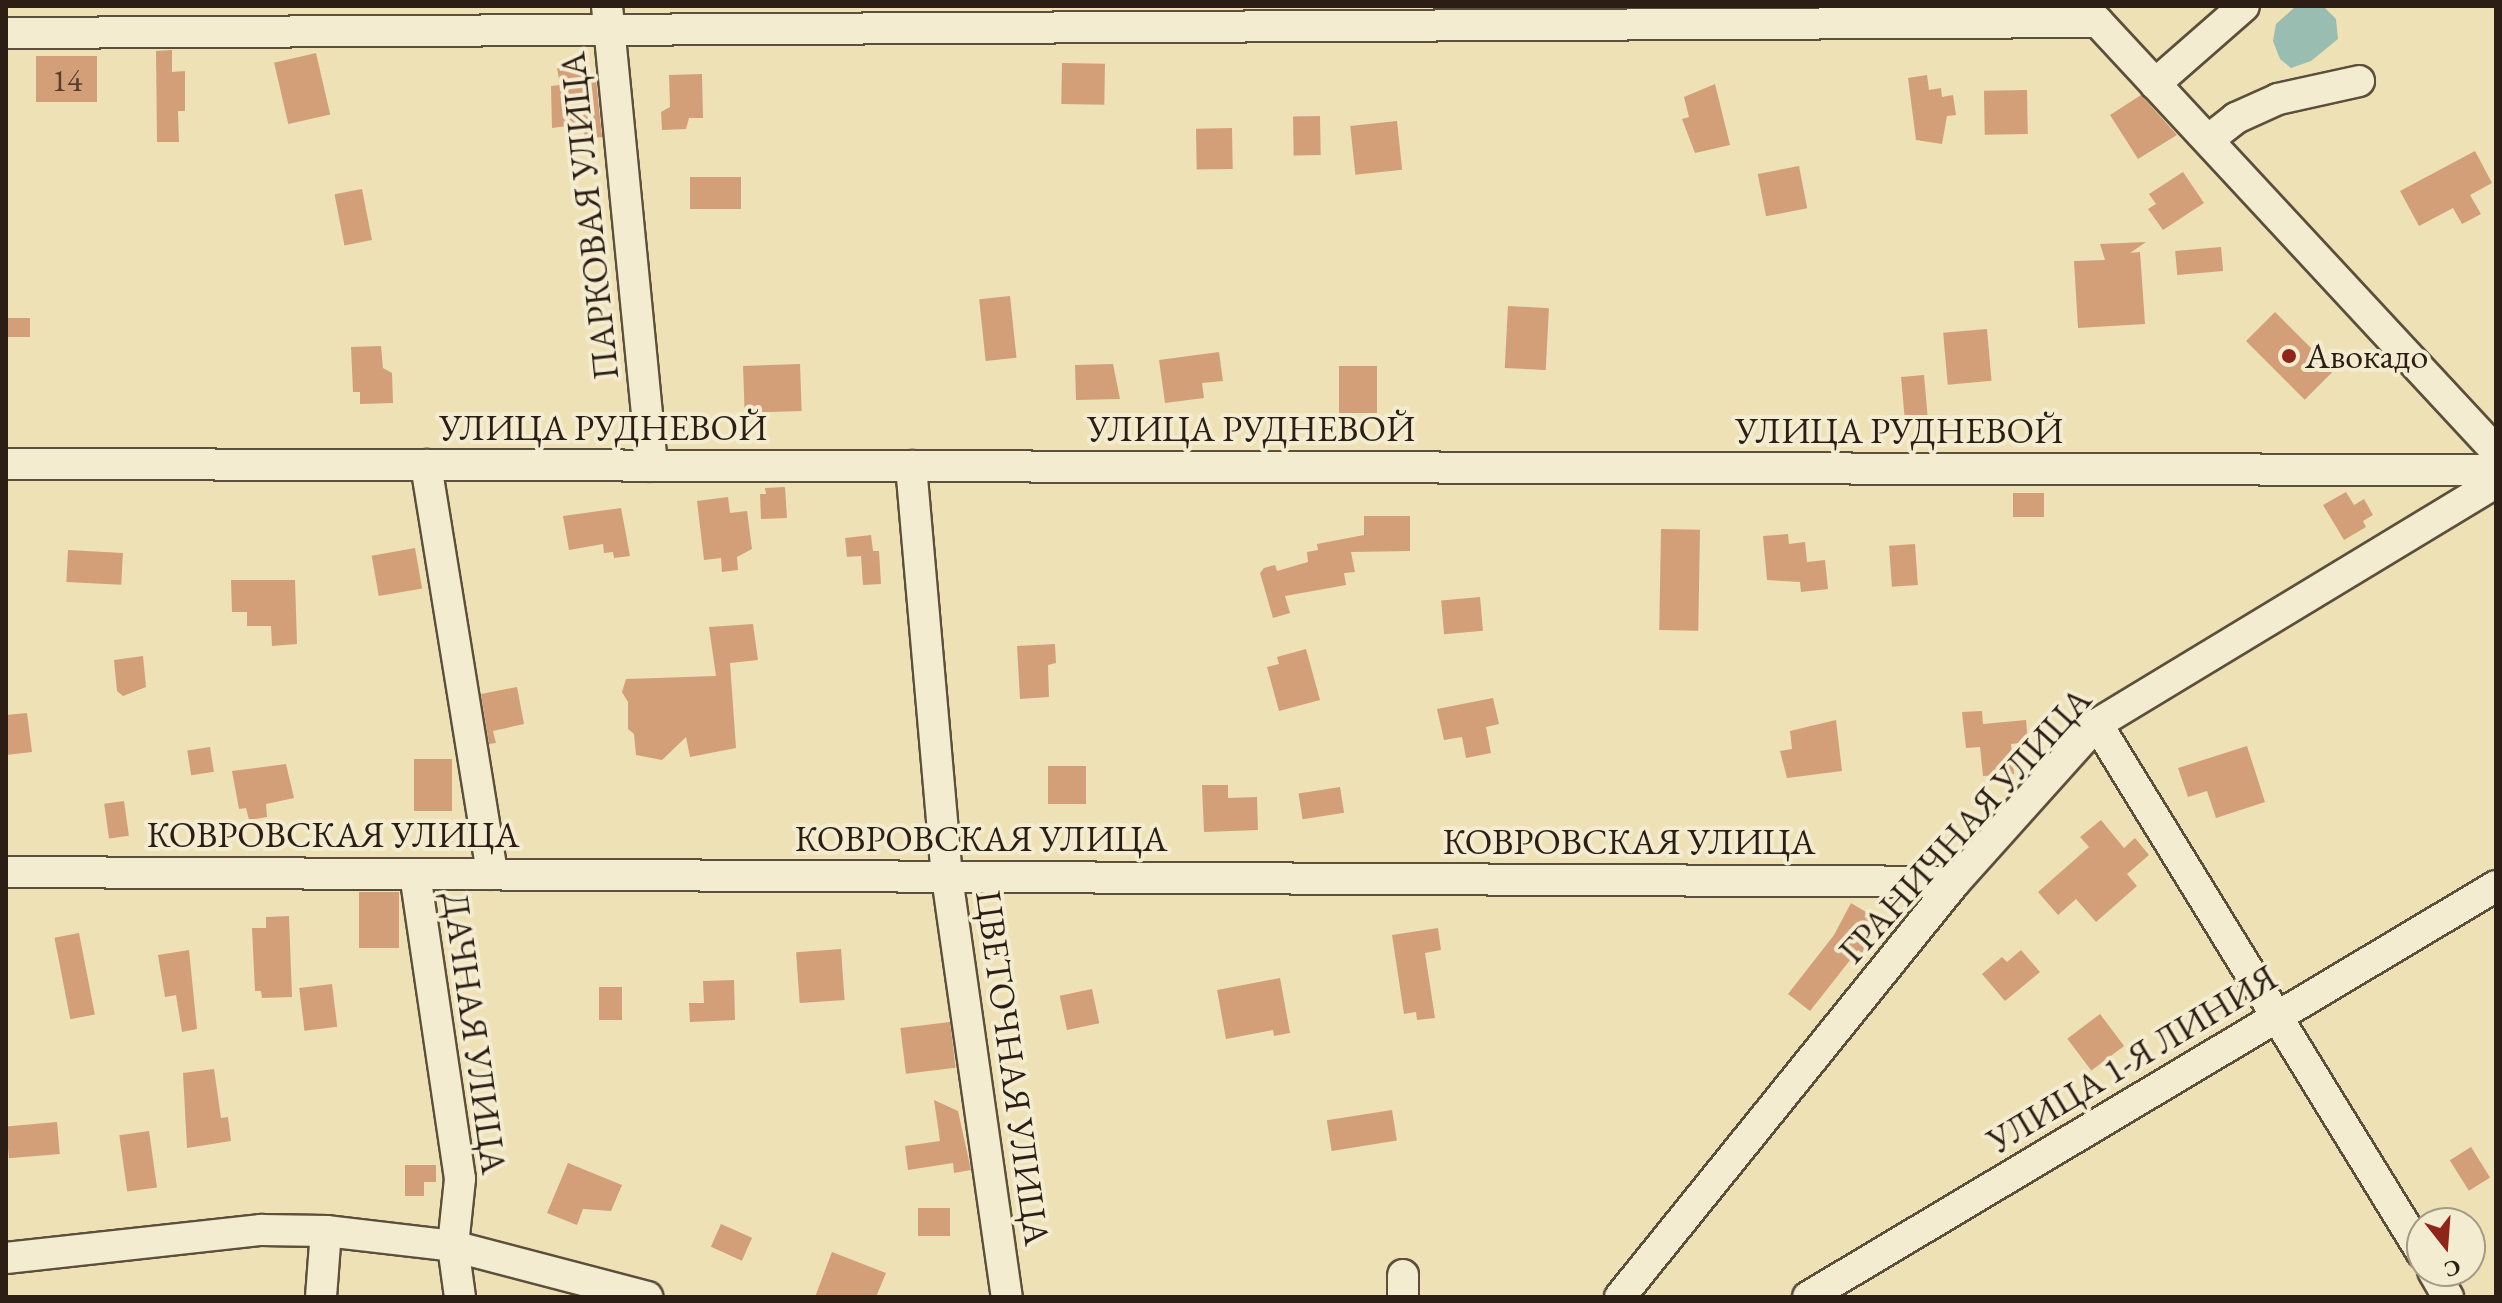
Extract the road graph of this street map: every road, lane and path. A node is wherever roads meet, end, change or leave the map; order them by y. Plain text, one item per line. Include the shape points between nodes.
1 (2244, 6) edge
2 (2090, 14) edge
3 (1400, 16) edge
4 (608, 18) edge
5 (6, 33) edge
6 (2359, 81) dead end
7 (2155, 84) junction
8 (2208, 140) junction
9 (2496, 451) edge
10 (6, 464) edge
11 (426, 465) junction
12 (652, 466) junction
13 (911, 466) junction
14 (2496, 470) edge
15 (2496, 482) edge
16 (2097, 724) junction
17 (6, 872) edge
18 (415, 874) junction
19 (492, 874) junction
20 (947, 877) junction
21 (1955, 882) junction
22 (2496, 886) edge
23 (2279, 1015) junction
24 (2406, 1226) edge
25 (326, 1231) junction
26 (453, 1246) junction
27 (6, 1258) edge
28 (321, 1297) edge
29 (460, 1297) edge
30 (647, 1297) edge
31 (1007, 1297) edge
32 (1620, 1297) edge
33 (1808, 1297) edge

1 - 7 street
2 - 3 street
2 - 7 street
3 - 4 street
4 - 5 street
4 - 12 street, ПАРКОВАЯ УЛИЦА
6 - 8 street via 2278,99 2236,118
7 - 8 street
8 - 9 street
10 - 11 street, УЛИЦА РУДНЕВОЙ
11 - 12 street, УЛИЦА РУДНЕВОЙ
11 - 19 street
12 - 13 street, УЛИЦА РУДНЕВОЙ
13 - 14 street, УЛИЦА РУДНЕВОЙ
13 - 20 street, ЦВЕТОЧНАЯ УЛИЦА
15 - 16 street, ГРАНИЧНАЯ УЛИЦА
16 - 21 street, ГРАНИЧНАЯ УЛИЦА
16 - 23 street
17 - 18 street, КОВРОВСКАЯ УЛИЦА
18 - 19 street, КОВРОВСКАЯ УЛИЦА
18 - 26 street, ДАЧНАЯ УЛИЦА via 460,1179
19 - 20 street, КОВРОВСКАЯ УЛИЦА
20 - 21 street, КОВРОВСКАЯ УЛИЦА
20 - 31 street, ЦВЕТОЧНАЯ УЛИЦА
21 - 32 street, ГРАНИЧНАЯ УЛИЦА
22 - 23 street, УЛИЦА 1-Я ЛИНИЯ
23 - 24 street
23 - 33 street, УЛИЦА 1-Я ЛИНИЯ
25 - 26 street
25 - 27 street via 261,1230
25 - 28 street
26 - 29 street, ДАЧНАЯ УЛИЦА
26 - 30 street

